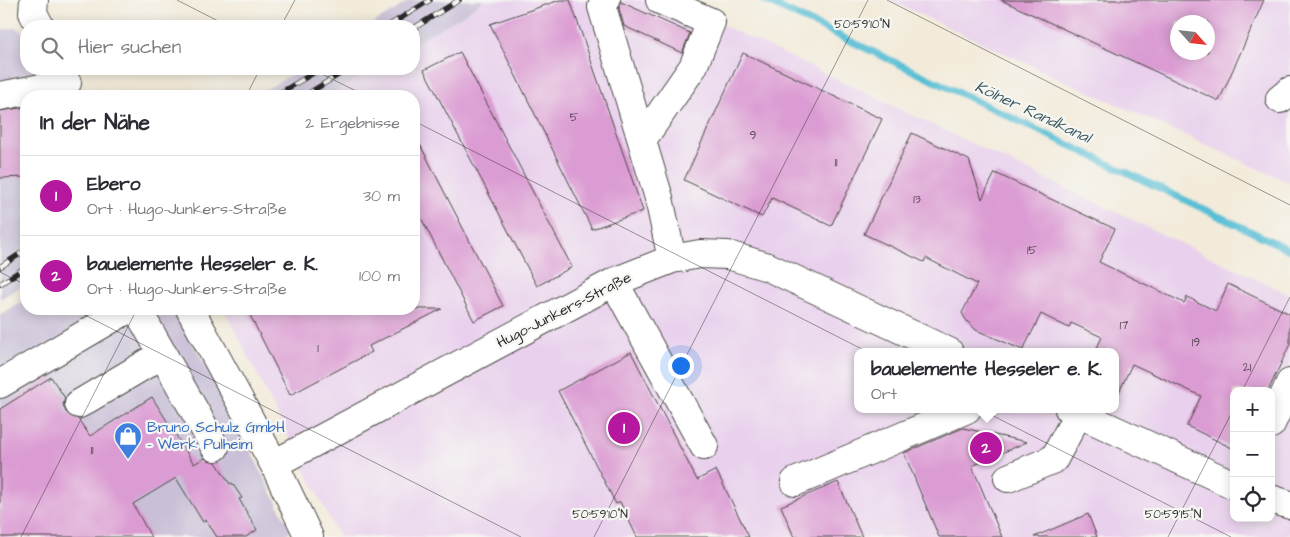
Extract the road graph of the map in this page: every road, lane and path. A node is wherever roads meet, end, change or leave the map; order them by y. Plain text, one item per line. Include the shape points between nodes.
1 (606, 0) edge
2 (660, 0) edge
3 (67, 83) edge
4 (31, 90) edge
5 (20, 92) edge
6 (0, 96) edge
7 (642, 140) junction
8 (672, 259) junction
9 (614, 282) junction
10 (118, 315) edge
11 (140, 315) edge
12 (193, 315) edge
13 (940, 348) edge
14 (163, 354) junction
15 (1290, 383) edge
16 (0, 384) edge
17 (79, 404) dead end
18 (958, 413) edge
19 (1073, 413) edge
20 (1078, 413) edge
21 (1275, 415) edge
22 (704, 446) dead end
23 (215, 447) dead end
24 (274, 464) junction
25 (1008, 478) dead end
26 (795, 482) dead end
27 (1230, 483) edge
28 (1275, 500) edge
29 (1290, 505) edge
30 (309, 537) edge

1 - 7 street via 602,7
2 - 7 street via 711,22 692,66
3 - 4 street
5 - 6 street
7 - 8 street
8 - 9 street, Hugo-Junkers-Straße
8 - 13 street, Hugo-Junkers-Straße via 700,254 728,255 768,267
9 - 22 street
9 - 24 street, Hugo-Junkers-Straße
10 - 16 street
11 - 14 street
12 - 24 street
14 - 17 street
14 - 23 street
15 - 21 street
18 - 26 street
19 - 25 street via 1054,459
20 - 27 street
24 - 30 street
28 - 29 street

